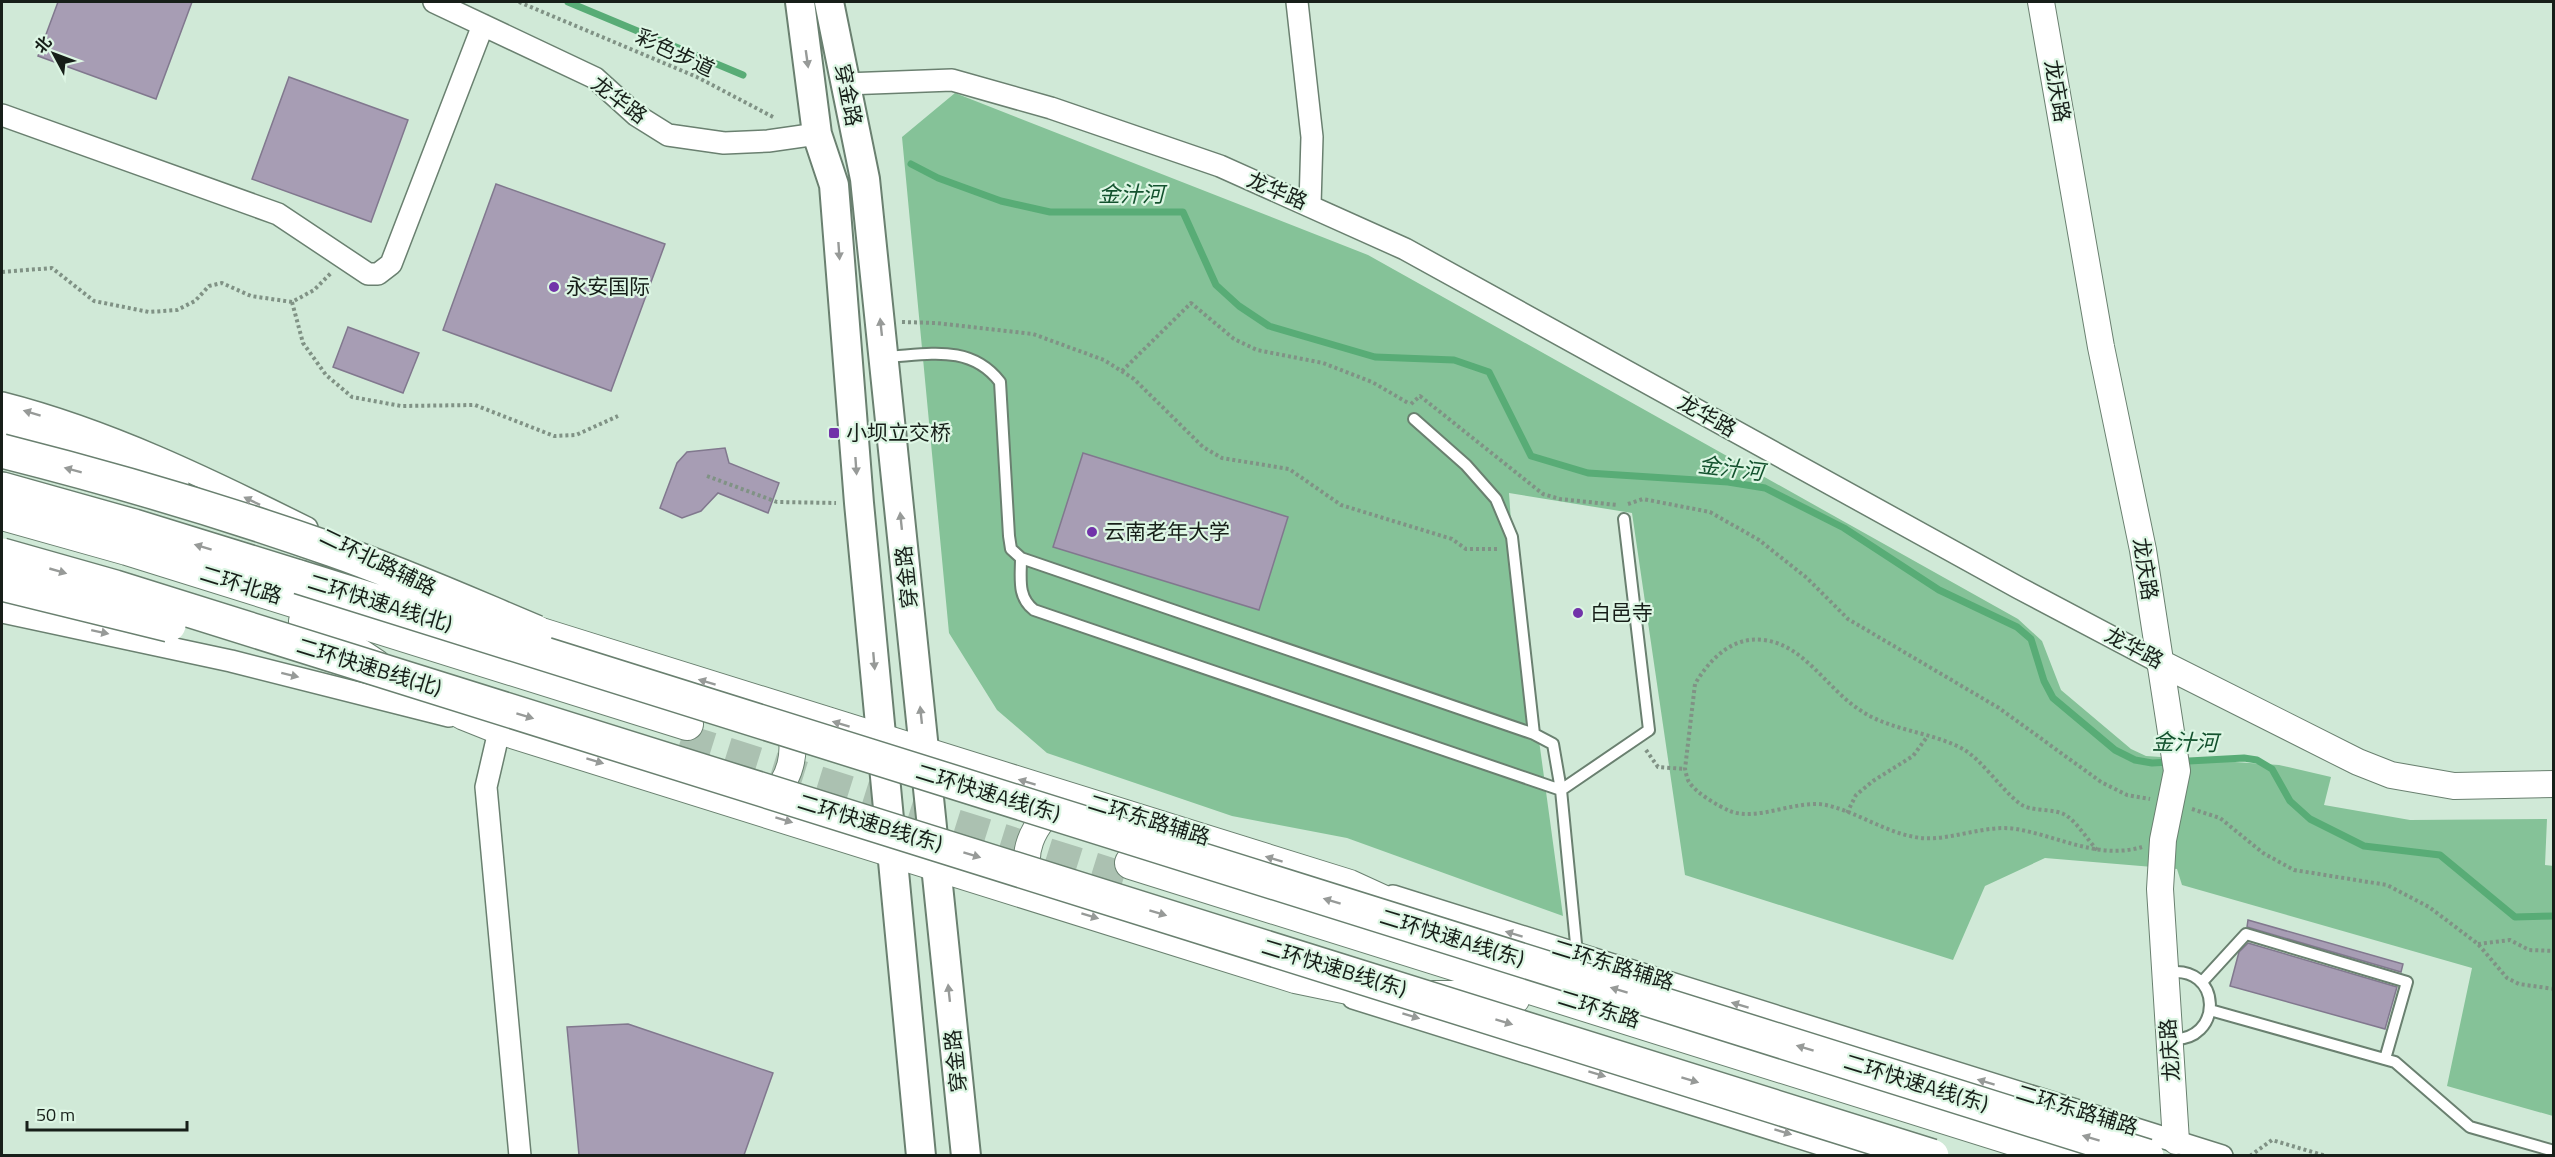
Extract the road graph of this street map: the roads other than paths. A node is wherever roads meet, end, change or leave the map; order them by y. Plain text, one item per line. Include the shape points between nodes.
1 (434, 2) edge
2 (800, 2) edge
3 (829, 2) edge
4 (1297, 2) edge
5 (2041, 2) edge
6 (483, 25) junction
7 (845, 84) junction
8 (2, 115) edge
9 (817, 134) junction
10 (1310, 205) junction
11 (884, 357) junction
12 (2, 403) edge
13 (1414, 419) road end
14 (2, 423) edge
15 (2, 451) edge
16 (2, 489) edge
17 (2, 514) edge
18 (1624, 519) dead end
19 (2, 531) edge
20 (310, 542) junction
21 (2, 555) edge
22 (1021, 558) junction
23 (2, 584) edge
24 (2, 612) edge
25 (305, 613) junction
26 (535, 628) junction
27 (2159, 662) junction
28 (760, 710) junction
29 (496, 718) junction
30 (684, 731) tunnel mouth
31 (1534, 734) junction
32 (881, 736) junction
33 (924, 750) junction
34 (2553, 784) edge
35 (1561, 789) junction
36 (732, 792) junction
37 (1096, 803) junction
38 (892, 854) junction
39 (936, 868) junction
40 (1129, 871) tunnel mouth
41 (1329, 876) junction
42 (1061, 907) junction
43 (1577, 954) junction
44 (2166, 973) junction
45 (1295, 980) junction
46 (2202, 982) junction
47 (1517, 992) junction
48 (2210, 1010) junction
49 (2169, 1039) junction
50 (2385, 1059) junction
51 (2176, 1141) junction
52 (2553, 1151) edge
53 (520, 1155) edge
54 (921, 1155) edge
55 (966, 1155) edge
56 (1857, 1155) edge
57 (1932, 1155) edge
58 (2013, 1155) edge
59 (2067, 1155) edge
60 (2147, 1155) edge
61 (2222, 1155) edge

1 - 6 street, 龙华路
2 -> 9 main road, 穿金路
3 - 7 main road, 穿金路
4 - 10 street via 1312,137
5 - 27 street, 龙庆路 via 2101,347 2143,550
6 - 8 street via 391,264 378,274 368,274 278,214
6 - 9 street, 龙华路 via 595,78 636,115 668,135 724,143
7 - 10 street, 龙华路 via 952,80 1051,108 1220,166
11 -> 7 main road, 穿金路 via 865,178
9 -> 32 main road, 穿金路 via 834,185
10 - 27 street, 龙华路 via 1405,249
11 - 22 lane via 946,353 966,356 989,368 1000,382 1009,536 1011,549
33 -> 11 main road, 穿金路
26 -> 12 street, 二环北路辅路 via 447,595 174,465
13 - 31 lane via 1466,465 1496,500 1512,537
14 - 20 highway, bridge via 92,453
20 -> 15 highway, bridge
28 -> 16 highway, 二环快速A线(北), bridge
17 - 25 main road, 二环北路 via 117,546
18 - 35 lane via 1649,730
19 - 25 main road, 二环北路
20 - 28 highway, bridge via 640,676
21 -> 29 highway, 二环快速B线(北), bridge via 115,587
22 - 31 lane
22 - 35 lane via 1022,597 1034,610
23 - 29 highway, bridge
24 -> 29 street
25 - 26 street via 459,613
25 - 29 street via 433,701 464,717
25 - 30 main road, 二环北路
28 -> 26 street, 二环北路辅路
27 - 34 street, 龙华路 via 2391,775 2454,786
27 - 44 street, 龙庆路 via 2177,771 2163,840 2160,890
32 -> 28 street, 二环东路辅路
28 - 36 street via 780,710 790,728 789,770 779,789 762,801 741,805
60 -> 28 highway, 二环快速A线(东), bridge
29 -> 36 highway, 二环快速B线(北), bridge
29 - 53 street via 486,787
31 - 35 lane via 1554,744
32 - 33 street, 二环东路辅路
32 - 38 main road, 穿金路
37 -> 33 street, 二环东路辅路
33 - 39 main road, 穿金路
35 - 43 lane
36 -> 38 street
36 -> 57 highway, 二环快速B线(东), bridge
41 -> 37 street, 二环东路辅路
37 - 42 street via 1062,804 1044,817 1032,835 1027,856 1029,877 1040,894
38 - 39 street
38 - 54 main road, 穿金路
39 - 42 street
55 -> 39 main road, 穿金路
40 - 47 main road, 二环东路
43 -> 41 street, 二环东路辅路
41 - 47 street via 1401,907
42 -> 45 street
51 -> 43 street, 二环东路辅路
44 - 46 lane via 2185,972
44 - 49 street, 龙庆路
45 - 47 street via 1364,993
45 -> 56 street
46 - 48 lane
46 - 50 lane via 2246,934 2407,982
47 - 58 main road, 二环东路
47 - 59 main road, 二环东路
48 - 49 lane via 2196,1033 2179,1040
48 - 50 lane
49 - 51 street, 龙庆路
50 - 52 lane via 2394,1062 2470,1126
51 - 61 street, 二环东路辅路

